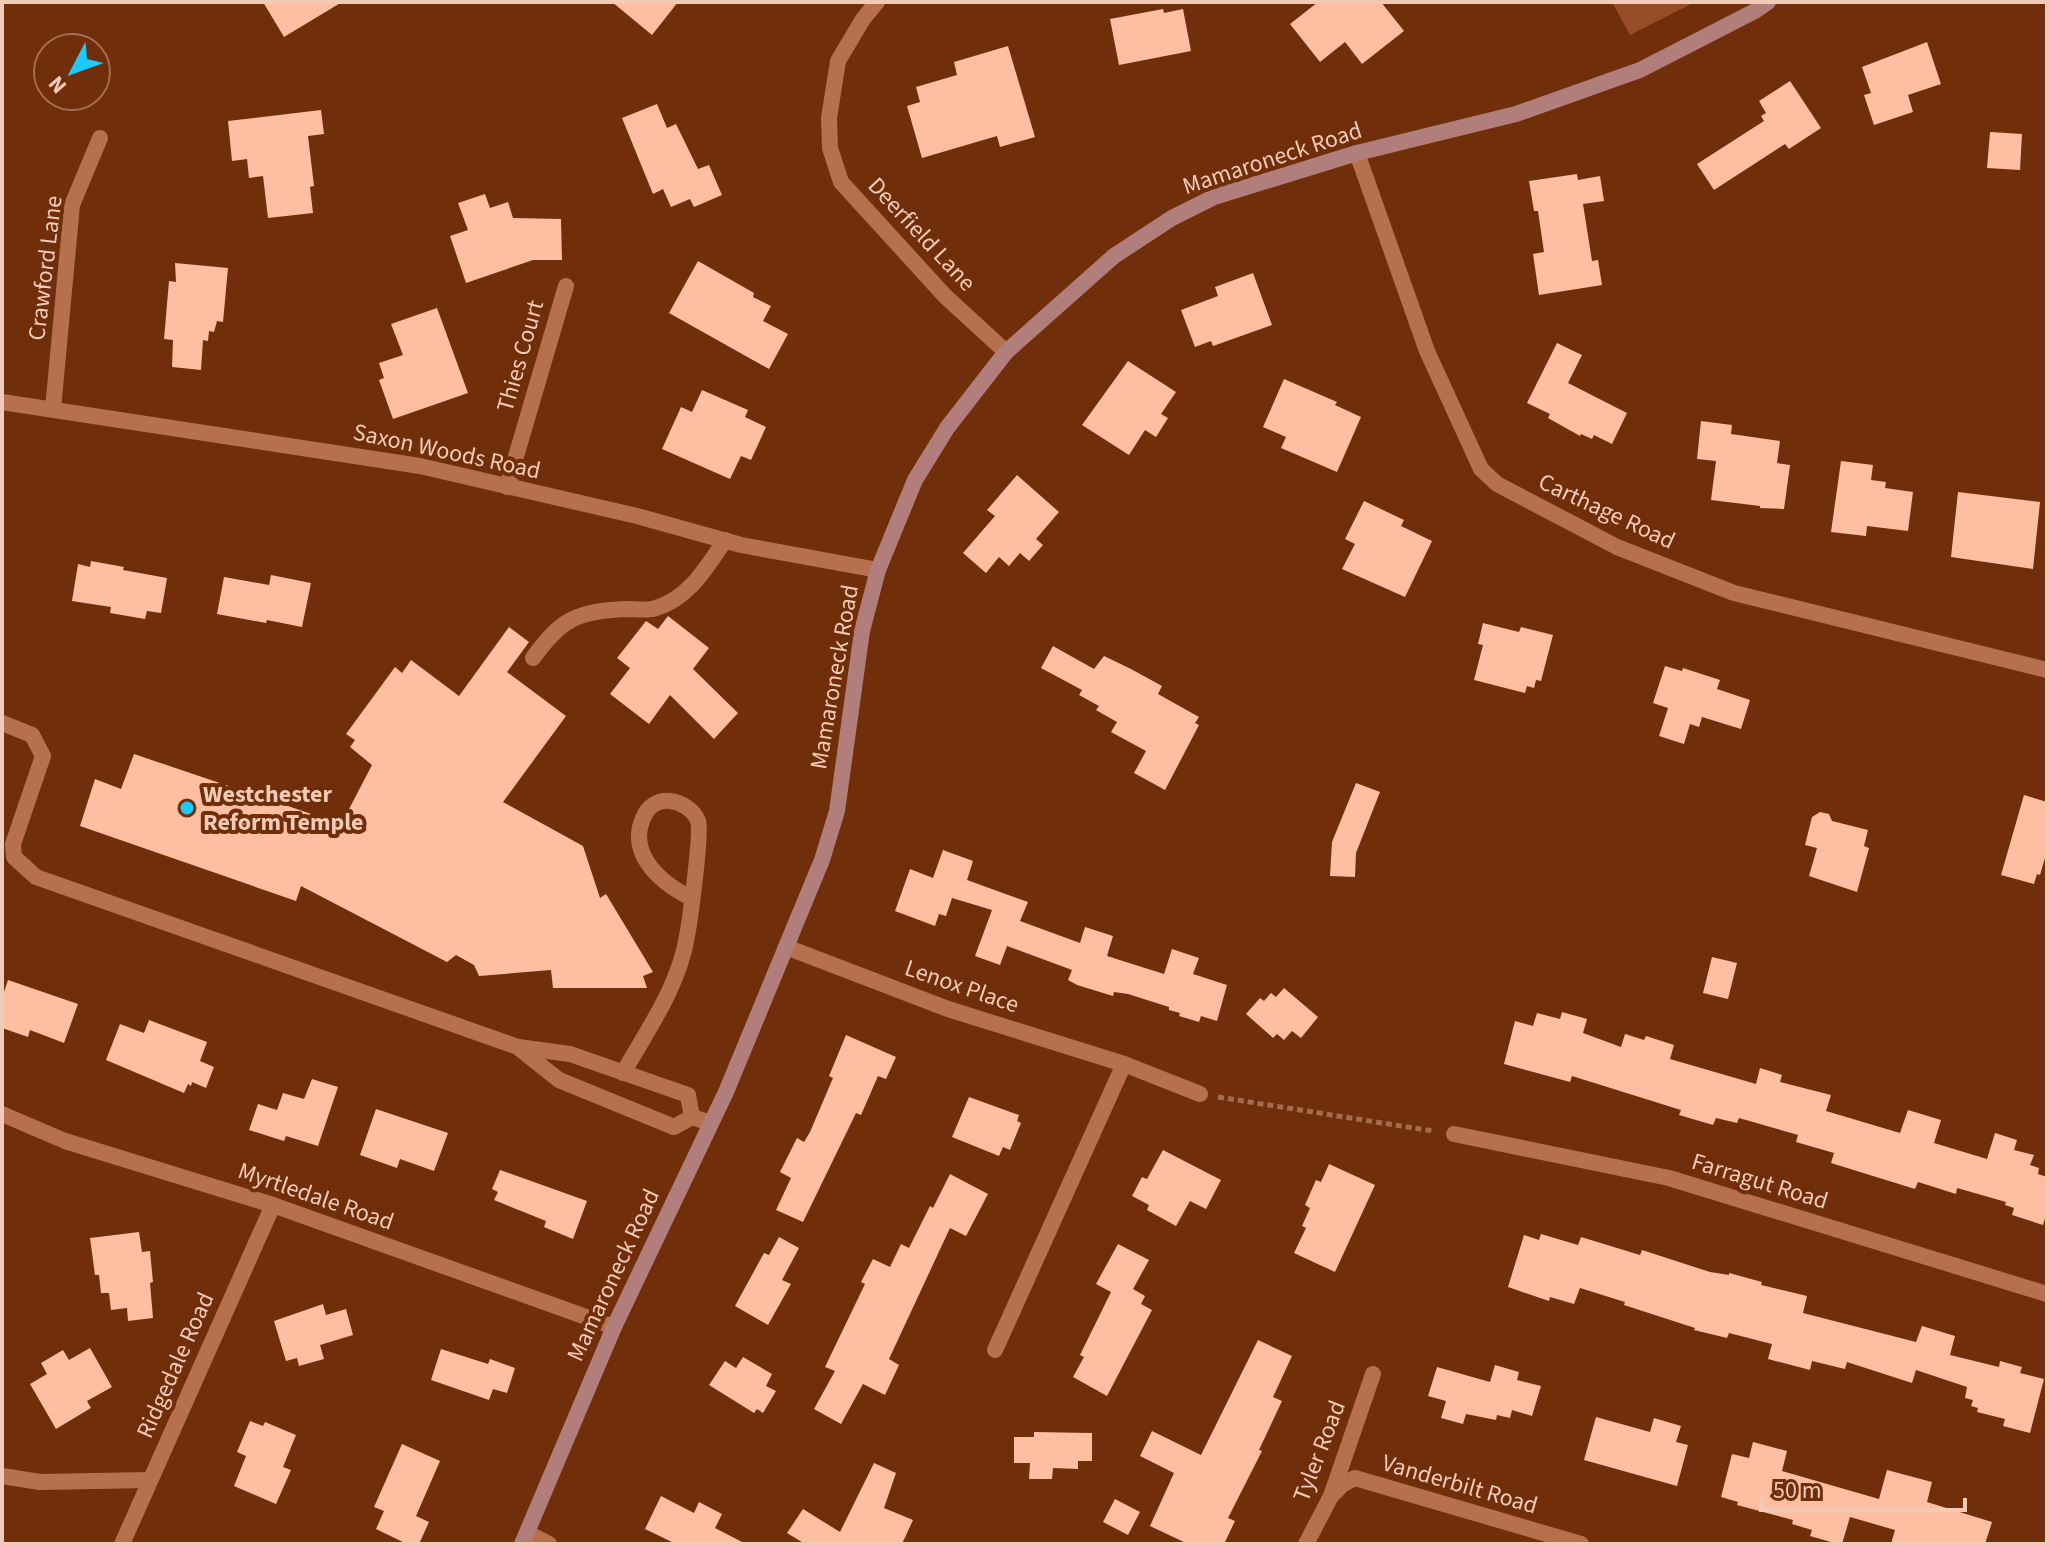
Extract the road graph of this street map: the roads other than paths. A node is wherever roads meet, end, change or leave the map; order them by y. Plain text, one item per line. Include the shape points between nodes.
1 (877, 2) edge
2 (1768, 2) edge
3 (100, 138) dead end
4 (1357, 153) junction
5 (566, 286) dead end
6 (1006, 352) junction
7 (2, 402) edge
8 (53, 409) junction
9 (507, 487) junction
10 (725, 540) junction
11 (878, 570) junction
12 (533, 658) dead end
13 (2047, 670) edge
14 (2, 723) edge
15 (9, 831) edge
16 (691, 898) junction
17 (786, 947) junction
18 (518, 1047) junction
19 (1124, 1064) junction
20 (623, 1073) junction
21 (1200, 1094) road end
22 (2, 1114) edge
23 (692, 1117) junction
24 (711, 1123) junction
25 (1454, 1134) road end
26 (273, 1205) junction
27 (2047, 1294) edge
28 (614, 1327) junction
29 (995, 1350) dead end
30 (1373, 1374) dead end
31 (2, 1476) edge
32 (150, 1480) junction
33 (1331, 1496) junction
34 (524, 1538) edge
35 (122, 1544) edge
36 (549, 1544) edge
37 (1306, 1544) edge
38 (1581, 1544) edge

1 - 6 street, Deerfield Lane via 838,61 829,118 830,148 841,182 945,296
2 - 4 street, Mamaroneck Road via 1640,70 1516,114
3 - 8 street, Crawford Lane via 72,205
4 - 6 street, Mamaroneck Road via 1214,197 1172,218 1114,256
4 - 13 street, Carthage Road via 1427,351 1481,469 1497,484 1617,547 1734,593
5 - 9 street, Thies Court
6 - 11 street, Mamaroneck Road via 947,428 915,480
7 - 8 street, Saxon Woods Road
8 - 9 street, Saxon Woods Road via 420,466
9 - 10 street, Saxon Woods Road
10 - 11 street, Saxon Woods Road
10 - 12 street via 681,595 655,609 597,611 572,619 553,631
11 - 17 street, Mamaroneck Road via 862,631 837,811
14 - 15 street via 32,735 43,756
15 - 18 street via 14,857 36,877
16 - 16 street via 698,822 687,807 660,801 648,809 637,841 654,873
16 - 20 street via 687,938 672,987
17 - 19 street, Lenox Place via 948,1009
17 - 24 street, Mamaroneck Road
18 - 20 street via 570,1054
18 - 23 street via 559,1080 674,1127
19 - 21 street, Lenox Place
19 - 29 street
20 - 23 street via 688,1095
22 - 26 street, Myrtledale Road via 65,1141
23 - 24 street
24 - 28 street, Mamaroneck Road
25 - 27 street, Farragut Road via 1669,1178
26 - 28 street, Myrtledale Road
26 - 32 street, Ridgedale Road
28 - 34 street, Mamaroneck Road
30 - 33 street, Tyler Road
31 - 32 street via 40,1482
32 - 35 street, Ridgedale Road
33 - 37 street, Tyler Road
33 - 38 street, Vanderbilt Road via 1355,1478
34 - 36 street

